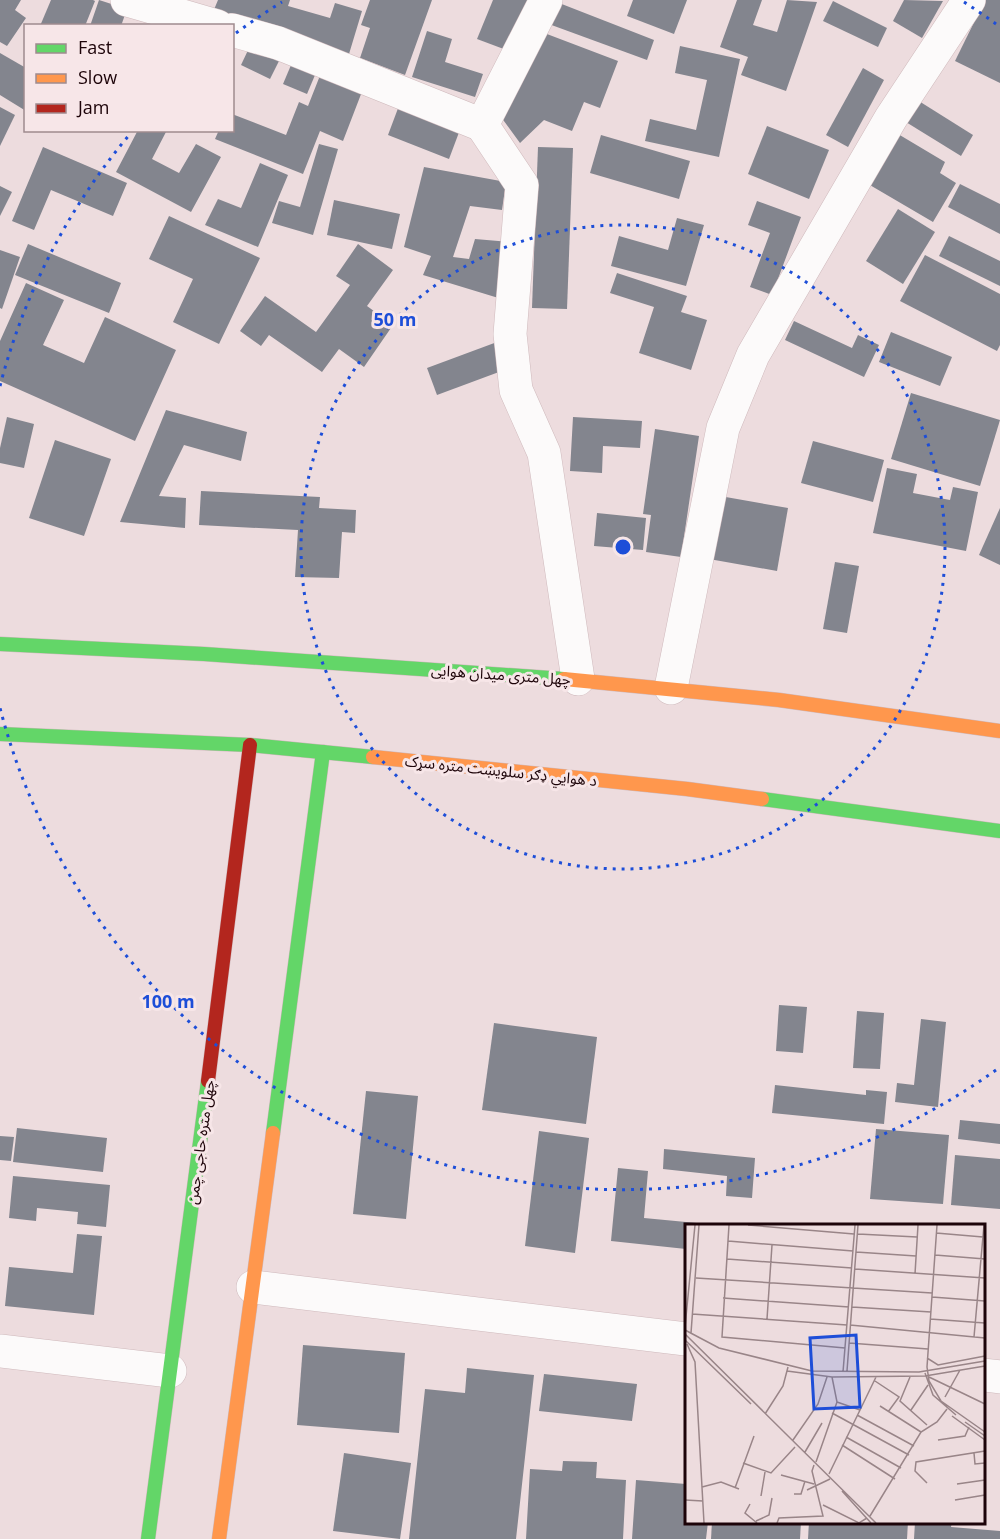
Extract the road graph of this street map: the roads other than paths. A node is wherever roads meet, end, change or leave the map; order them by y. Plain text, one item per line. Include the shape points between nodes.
1 (127, 0) edge
2 (546, 0) edge
3 (969, 0) edge
4 (210, 24) edge
5 (234, 31) edge
6 (482, 125) junction
7 (0, 644) edge
8 (578, 679) junction
9 (671, 688) junction
10 (1000, 731) edge
11 (0, 734) edge
12 (250, 745) junction
13 (323, 752) junction
14 (1000, 831) edge
15 (253, 1287) junction
16 (685, 1339) edge
17 (0, 1351) edge
18 (170, 1371) junction
19 (985, 1375) edge
20 (1000, 1377) edge
21 (148, 1539) edge
22 (219, 1539) edge

1 - 4 street
2 - 6 street
3 - 9 street via 891,118 753,355 723,428
5 - 6 street via 278,43
6 - 8 street via 522,185 510,334 516,390 544,453
7 - 8 main road, چهل متری میدان هوایی via 121,648
8 - 9 main road, چهل متری میدان هوایی
9 - 10 main road, چهل متری میدان هوایی
11 - 12 main road, د هوايي ډګر سلویښت متره سړک
12 - 13 main road, د هوايي ډګر سلویښت متره سړک
12 - 18 main road, چهل متره حاجی چمن
13 - 14 main road, د هوايي ډګر سلویښت متره سړک via 687,789
13 - 15 main road
15 - 16 street
15 - 22 main road
17 - 18 street
18 - 21 main road, چهل متره حاجی چمن
19 - 20 street

